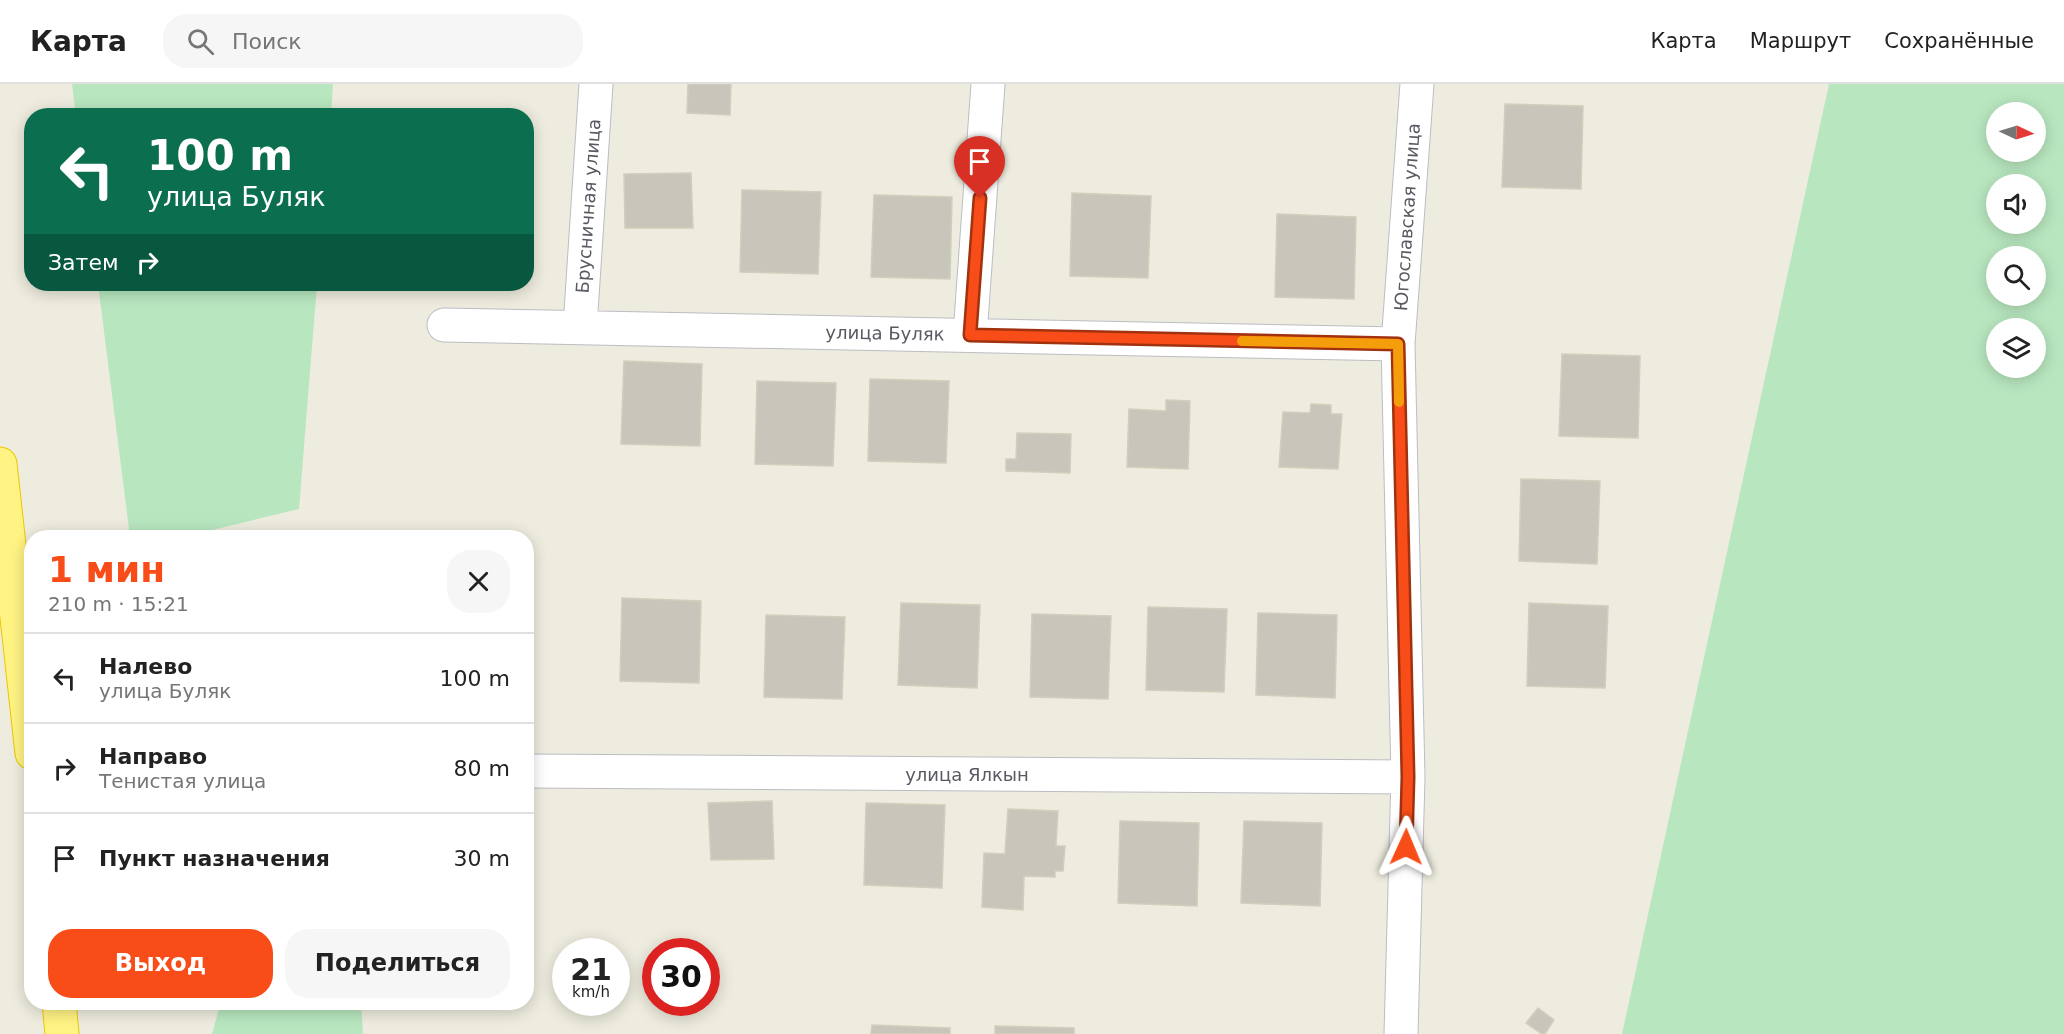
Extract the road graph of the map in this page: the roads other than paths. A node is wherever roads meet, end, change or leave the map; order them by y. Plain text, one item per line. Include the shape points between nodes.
1 (596, 84) edge
2 (988, 84) edge
3 (1417, 84) edge
4 (444, 325) dead end
5 (580, 327) junction
6 (970, 335) junction
7 (1398, 344) junction
8 (0, 464) edge
9 (24, 681) edge
10 (534, 771) edge
11 (1408, 777) junction
12 (60, 1010) edge
13 (62, 1034) edge
14 (1401, 1034) edge

1 - 5 street, Брусничная улица
2 - 6 street
3 - 7 street, Югославская улица
4 - 5 street, улица Буляк
5 - 6 street, улица Буляк
6 - 7 street, улица Буляк
7 - 11 street, Югославская улица
8 - 9 highway
10 - 11 street, улица Ялкын
11 - 14 street, Югославская улица
12 - 13 highway

